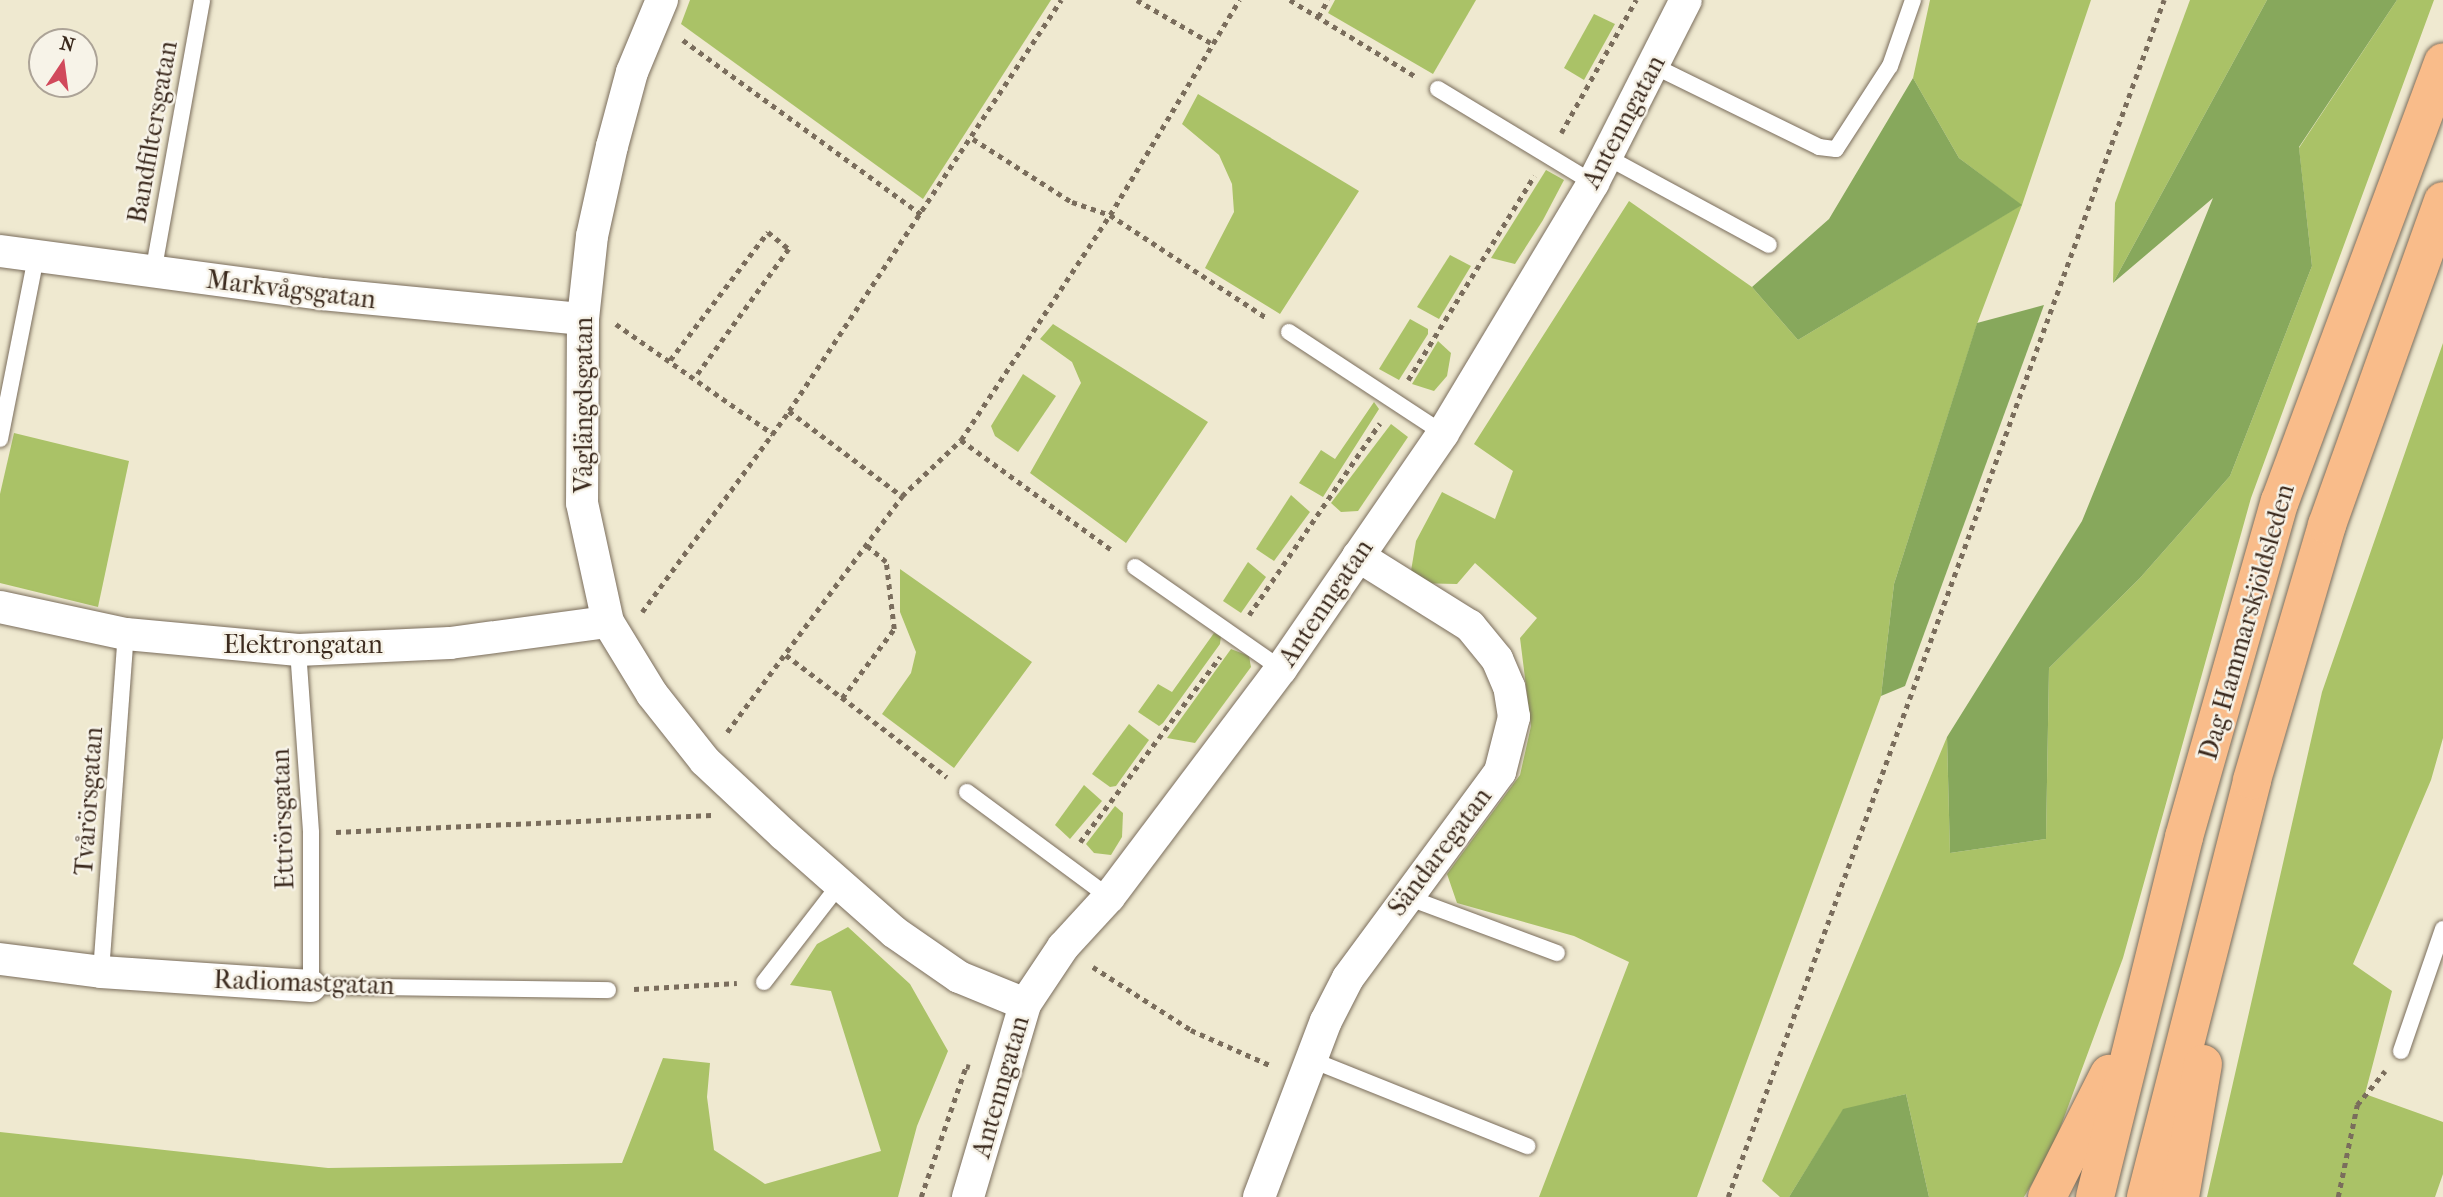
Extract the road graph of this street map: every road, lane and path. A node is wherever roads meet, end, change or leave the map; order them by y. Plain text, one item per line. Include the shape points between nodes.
1 (202, 0) edge
2 (1061, 0) edge
3 (1137, 0) edge
4 (1239, 0) edge
5 (1290, 0) edge
6 (1328, 0) edge
7 (1636, 0) edge
8 (1686, 0) edge
9 (1913, 0) edge
10 (2164, 0) edge
11 (652, 6) edge
12 (1318, 17) junction
13 (1213, 44) junction
14 (2443, 61) edge
15 (1654, 66) junction
16 (1438, 89) joint
17 (973, 139) junction
18 (1547, 154) junction
19 (1600, 170) junction
20 (2443, 201) edge
21 (922, 215) junction
22 (1110, 215) junction
23 (1769, 245) dead end
24 (0, 251) edge
25 (36, 258) junction
26 (153, 273) junction
27 (583, 319) junction
28 (1289, 332) joint
29 (670, 360) junction
30 (695, 377) junction
31 (1395, 401) junction
32 (789, 411) junction
33 (772, 433) junction
34 (1443, 433) junction
35 (0, 439) edge
36 (961, 440) junction
37 (902, 496) junction
38 (866, 545) junction
39 (1358, 556) junction
40 (1135, 567) joint
41 (0, 607) edge
42 (608, 622) junction
43 (125, 634) junction
44 (1235, 636) junction
45 (298, 650) junction
46 (786, 655) junction
47 (1282, 669) junction
48 (842, 698) junction
49 (705, 761) junction
50 (967, 792) joint
51 (747, 799) junction
52 (311, 833) junction
53 (1063, 864) junction
54 (840, 884) junction
55 (1109, 897) junction
56 (1407, 897) junction
57 (2443, 929) edge
58 (2213, 942) junction
59 (1063, 947) junction
60 (1556, 953) dead end
61 (0, 959) edge
62 (101, 972) junction
63 (764, 982) joint
64 (311, 986) junction
65 (608, 990) joint
66 (1025, 1004) junction
67 (2139, 1013) junction
68 (2401, 1051) joint
69 (1308, 1070) junction
70 (1527, 1146) dead end
71 (968, 1197) edge
72 (1259, 1197) edge
73 (1728, 1197) edge
74 (2047, 1197) edge
75 (2095, 1197) edge
76 (2146, 1197) edge
77 (2180, 1197) edge
78 (2338, 1197) edge

1 - 26 lane, Bandfiltersgatan
2 - 17 path
3 - 13 path
4 - 13 path
5 - 12 path
6 - 12 path
7 - 18 path
8 - 15 street, Antenngatan
9 - 15 lane via 1890,66 1836,149 1819,147
10 - 73 path
11 - 21 path
11 - 27 street, Våglängdsgatan via 592,236
12 - 16 path
13 - 22 path
14 - 67 main road, Dag Hammarskjöldsleden via 2280,501
15 - 19 street, Antenngatan
16 - 18 lane
17 - 21 path
17 - 22 path via 1072,202
18 - 19 lane
18 - 31 path
19 - 23 lane
19 - 34 street, Antenngatan
20 - 58 main road, Dag Hammarskjöldsleden via 2327,525 2252,780
21 - 32 path
22 - 28 path
22 - 36 path
24 - 25 street, Markvågsgatan
25 - 26 street, Markvågsgatan
25 - 35 lane
26 - 27 street, Markvågsgatan
27 - 29 path via 621,324
27 - 42 street, Våglängdsgatan via 583,503
28 - 31 lane
29 - 30 path
29 - 30 path via 768,232 789,249
30 - 33 path
31 - 34 lane
31 - 44 path
32 - 33 path
32 - 37 path
33 - 42 path via 640,614
34 - 39 street, Antenngatan
36 - 37 path
36 - 40 path
37 - 38 path
38 - 46 path
38 - 48 path via 886,562 894,629
39 - 47 street, Antenngatan
39 - 56 street, Sändaregatan via 1470,626 1497,659 1509,687 1514,717 1500,772
40 - 44 lane
41 - 43 street, Elektrongatan
42 - 45 street, Elektrongatan via 450,643
42 - 49 street, Våglängdsgatan via 652,694
43 - 45 street, Elektrongatan
43 - 62 lane, Tvårörsgatan
44 - 47 lane
44 - 53 path
45 - 52 lane, Ettrörsgatan
46 - 48 path
46 - 49 path
47 - 55 street, Antenngatan
48 - 50 path
49 - 51 street, Våglängdsgatan
50 - 53 lane
51 - 52 path via 725,814
51 - 54 street, Våglängdsgatan
52 - 64 lane, Ettrörsgatan
53 - 55 lane
54 - 63 lane
54 - 66 street, Våglängdsgatan via 894,932 959,977
55 - 59 street, Antenngatan
56 - 60 lane
56 - 69 street, Sändaregatan via 1348,978
57 - 68 lane
58 - 76 main road, Dag Hammarskjöldsleden
58 - 77 main road via 2203,1062
59 - 66 street, Antenngatan
59 - 69 path via 1191,1030
61 - 62 street, Radiomastgatan
62 - 64 street, Radiomastgatan
63 - 65 path
64 - 65 lane, Radiomastgatan
66 - 71 street, Antenngatan
67 - 74 main road
67 - 75 main road, Dag Hammarskjöldsleden
68 - 78 path via 2357,1105
69 - 70 lane
69 - 72 street, Sändaregatan

